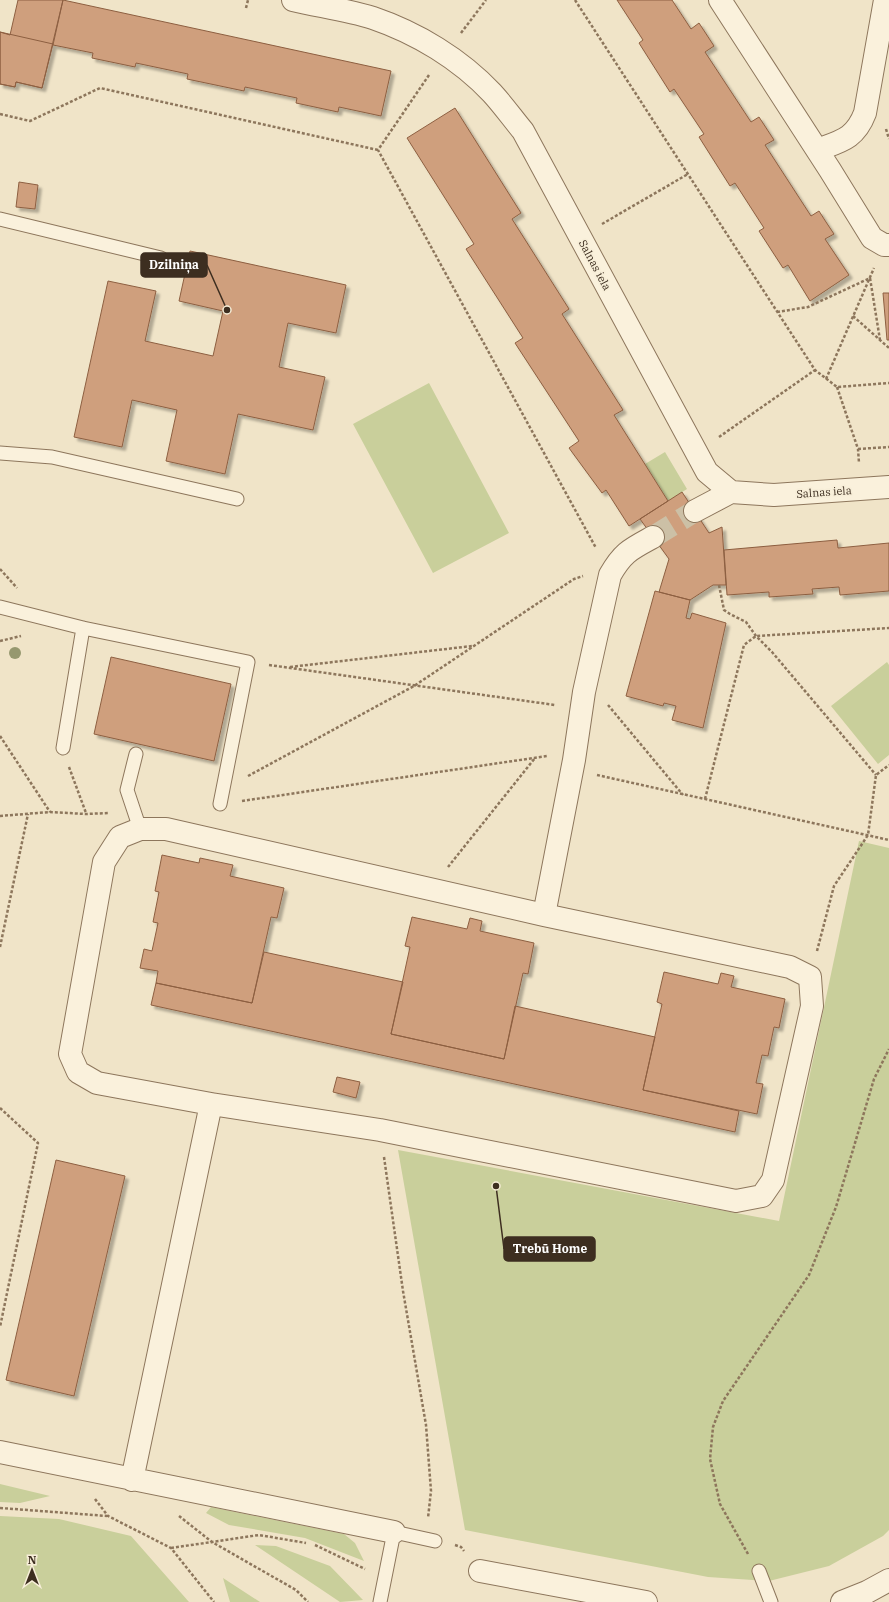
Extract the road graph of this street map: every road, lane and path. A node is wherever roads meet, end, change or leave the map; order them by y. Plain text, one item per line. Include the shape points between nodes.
1 (248, 0) edge
2 (293, 0) edge
3 (486, 0) edge
4 (575, 0) edge
5 (720, 0) edge
6 (885, 0) edge
7 (246, 8) dead end
8 (445, 53) junction
9 (0, 114) edge
10 (378, 150) junction
11 (817, 150) junction
12 (688, 174) junction
13 (0, 219) edge
14 (580, 237) junction
15 (887, 245) edge
16 (161, 258) dead end
17 (870, 278) junction
18 (778, 312) junction
19 (854, 316) junction
20 (880, 340) junction
21 (889, 348) edge
22 (815, 370) junction
23 (826, 380) junction
24 (889, 383) edge
25 (836, 387) junction
26 (889, 447) edge
27 (858, 449) junction
28 (0, 453) edge
29 (696, 453) junction
30 (889, 487) edge
31 (861, 490) junction
32 (731, 492) junction
33 (237, 499) dead end
34 (695, 511) tunnel mouth
35 (652, 537) tunnel mouth
36 (587, 575) dead end
37 (610, 575) junction
38 (719, 585) dead end
39 (0, 607) edge
40 (83, 628) junction
41 (889, 628) edge
42 (756, 636) junction
43 (474, 646) junction
44 (248, 662) junction
45 (285, 668) junction
46 (414, 686) junction
47 (607, 704) dead end
48 (582, 707) junction
49 (0, 736) edge
50 (63, 748) joint
51 (136, 754) dead end
52 (535, 757) junction
53 (573, 765) junction
54 (889, 765) edge
55 (876, 775) junction
56 (684, 795) junction
57 (705, 799) junction
58 (220, 804) junction
59 (50, 812) junction
60 (28, 814) junction
61 (86, 814) junction
62 (0, 816) edge
63 (137, 820) junction
64 (868, 835) junction
65 (889, 840) edge
66 (430, 889) junction
67 (544, 915) junction
68 (0, 947) edge
69 (810, 977) junction
70 (889, 1049) edge
71 (211, 1104) junction
72 (0, 1108) edge
73 (380, 1130) junction
74 (0, 1327) edge
75 (0, 1452) edge
76 (73, 1468) junction
77 (132, 1480) junction
78 (0, 1508) edge
79 (175, 1513) dead end
80 (108, 1516) junction
81 (394, 1532) junction
82 (428, 1539) joint
83 (212, 1542) junction
84 (171, 1548) junction
85 (480, 1571) dead end
86 (759, 1571) joint
87 (384, 1579) junction
88 (889, 1580) edge
89 (214, 1602) edge
90 (308, 1602) edge
91 (380, 1602) edge
92 (646, 1602) edge
93 (771, 1602) edge
94 (842, 1602) edge

1 - 7 path
2 - 8 street, Salnas iela via 372,18 407,32
3 - 8 path
4 - 12 path
5 - 11 street
6 - 11 street via 865,113 860,125 846,138
8 - 10 path
8 - 14 street, Salnas iela via 492,94 523,131
9 - 10 path via 30,121 100,88
10 - 37 path
11 - 15 street via 872,238
12 - 14 path
12 - 18 path
13 - 16 lane
14 - 29 street, Salnas iela
15 - 17 path
17 - 18 path via 808,307
17 - 19 path
17 - 20 path
18 - 22 path
19 - 20 path
19 - 23 path
20 - 21 path
22 - 23 path
22 - 29 path
23 - 25 path
24 - 25 path
25 - 27 path
26 - 27 path
27 - 31 path
28 - 33 lane via 52,456
29 - 32 street, Salnas iela via 706,472
30 - 31 street, Salnas iela
31 - 32 street, Salnas iela via 774,495
32 - 34 street
35 - 37 street via 630,550 619,560
36 - 43 path via 574,579
37 - 48 street
38 - 42 path via 724,610 746,622
39 - 40 lane
40 - 44 lane
40 - 50 lane
41 - 42 path
42 - 55 path
42 - 57 path via 744,645
43 - 45 path
43 - 46 path
44 - 45 path
44 - 58 lane
45 - 46 path
46 - 48 path
46 - 58 path via 241,780
47 - 56 path
48 - 53 street
49 - 59 path
50 - 61 path
51 - 63 lane via 127,790
52 - 53 path via 550,755
52 - 58 path
52 - 66 path
53 - 56 path
53 - 67 street
54 - 55 path
55 - 64 path
56 - 57 path
57 - 64 path
59 - 60 path
59 - 61 path
60 - 62 path
60 - 68 path
61 - 63 path
63 - 66 street via 166,829
63 - 71 street via 120,837 104,862 70,1054 78,1072 97,1083
64 - 65 path
64 - 69 path via 834,886
66 - 67 street
67 - 69 street via 790,967
69 - 73 street via 812,1006 773,1180 762,1196 736,1201
70 - 86 path via 874,1080 836,1207 809,1275 723,1401 713,1427 710,1459 720,1504
71 - 73 street
71 - 77 street
72 - 74 path via 38,1143
73 - 82 path via 426,1425 431,1491
75 - 76 street
76 - 77 street
76 - 80 path
77 - 81 street
78 - 80 path
79 - 83 path
80 - 84 path
81 - 82 lane
81 - 87 lane
83 - 84 path
83 - 87 path via 259,1535 317,1545
83 - 90 path via 296,1590
84 - 89 path
85 - 92 street
86 - 93 lane
87 - 91 lane
88 - 94 street

